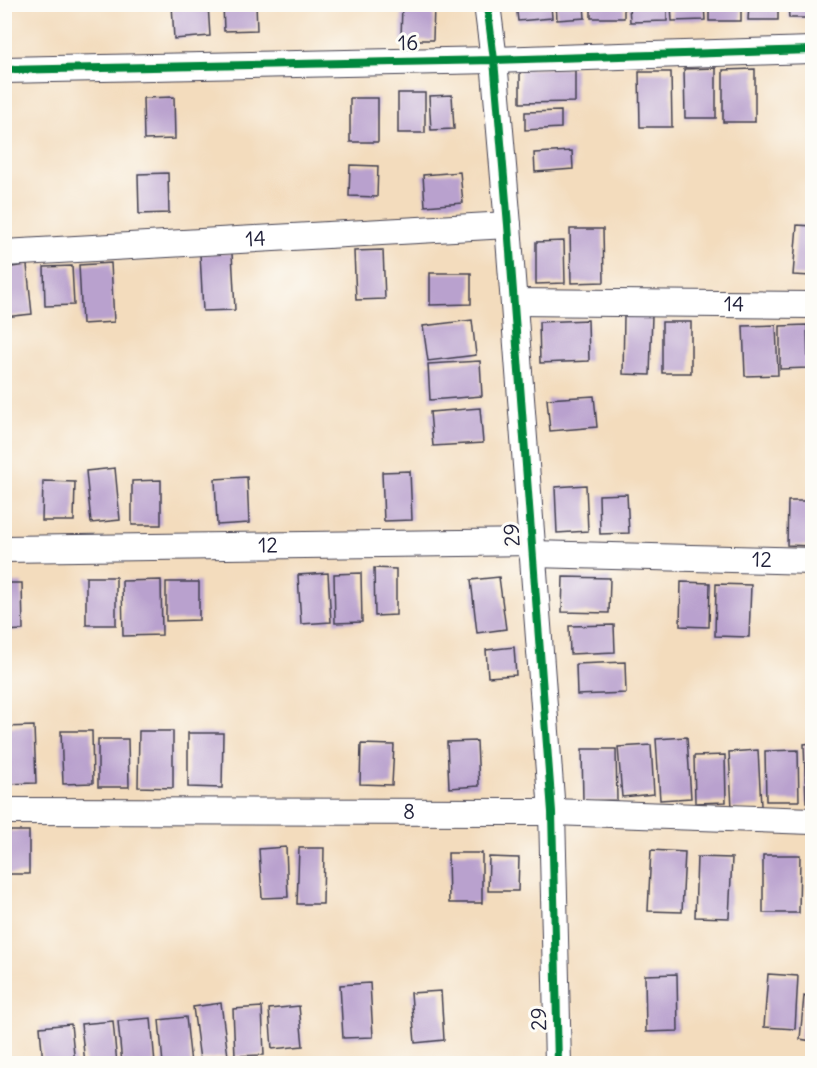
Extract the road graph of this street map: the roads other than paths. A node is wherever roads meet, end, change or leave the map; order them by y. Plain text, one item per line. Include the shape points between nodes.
1 (487, 4) edge
2 (813, 50) edge
3 (494, 60) junction
4 (4, 70) edge
5 (508, 225) junction
6 (4, 253) edge
7 (514, 302) junction
8 (813, 305) edge
9 (531, 548) junction
10 (4, 549) edge
11 (813, 561) edge
12 (4, 811) edge
13 (552, 812) junction
14 (813, 821) edge
15 (558, 1064) edge

1 - 3 street, 29
2 - 3 street, 16
3 - 4 street, 16
3 - 5 street, 29
5 - 6 street, 14
5 - 7 street, 29
7 - 8 street, 14
7 - 9 street, 29
9 - 10 street, 12
9 - 11 street, 12
9 - 13 street, 29
12 - 13 street, 8
13 - 14 street, 8
13 - 15 street, 29

